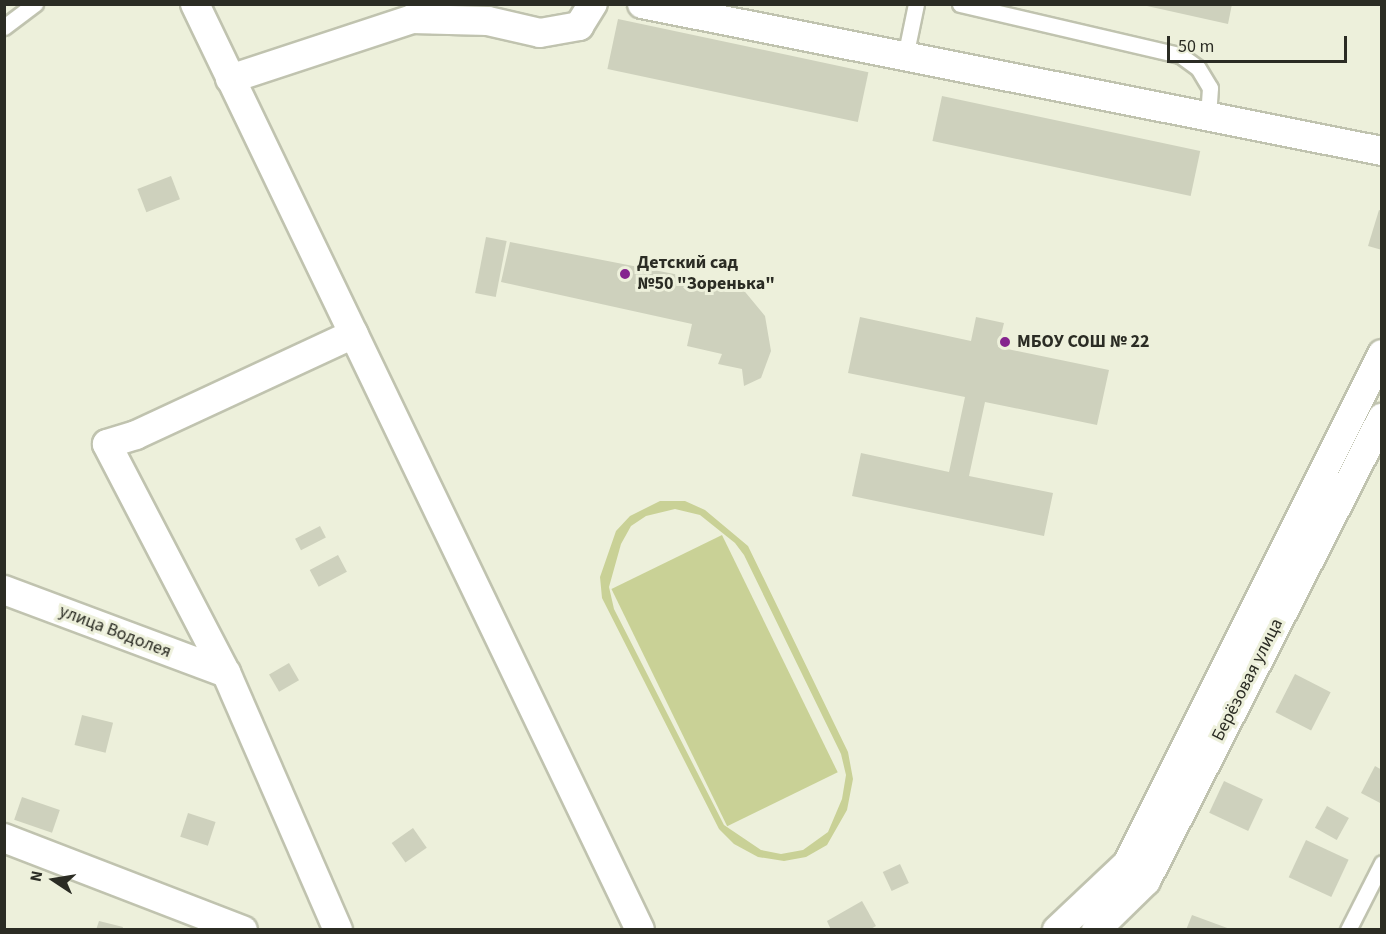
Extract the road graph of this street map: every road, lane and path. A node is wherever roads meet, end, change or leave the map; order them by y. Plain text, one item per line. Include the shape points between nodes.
1 (35, 4) edge
2 (195, 4) edge
3 (592, 4) edge
4 (642, 4) edge
5 (916, 4) edge
6 (960, 4) edge
7 (4, 27) edge
8 (905, 57) junction
9 (230, 79) junction
10 (1208, 117) junction
11 (1382, 151) edge
12 (354, 334) junction
13 (1382, 354) edge
14 (1382, 417) edge
15 (4, 590) edge
16 (225, 673) junction
17 (4, 838) edge
18 (1382, 863) edge
19 (243, 930) edge
20 (338, 930) edge
21 (640, 930) edge
22 (1057, 930) edge
23 (1096, 930) edge
24 (1348, 930) edge

1 - 7 lane
2 - 9 street
3 - 9 street via 579,26 540,33 488,21 412,19
4 - 8 street
5 - 8 lane
6 - 10 lane via 1180,55 1198,68 1210,88
8 - 10 street
9 - 12 street
10 - 11 street
12 - 16 street via 136,435 107,444
12 - 21 street
13 - 22 street via 1127,864
14 - 23 street, Берёзовая улица via 1146,881
15 - 16 street, улица Водолея
16 - 20 street
17 - 19 street
18 - 24 lane

